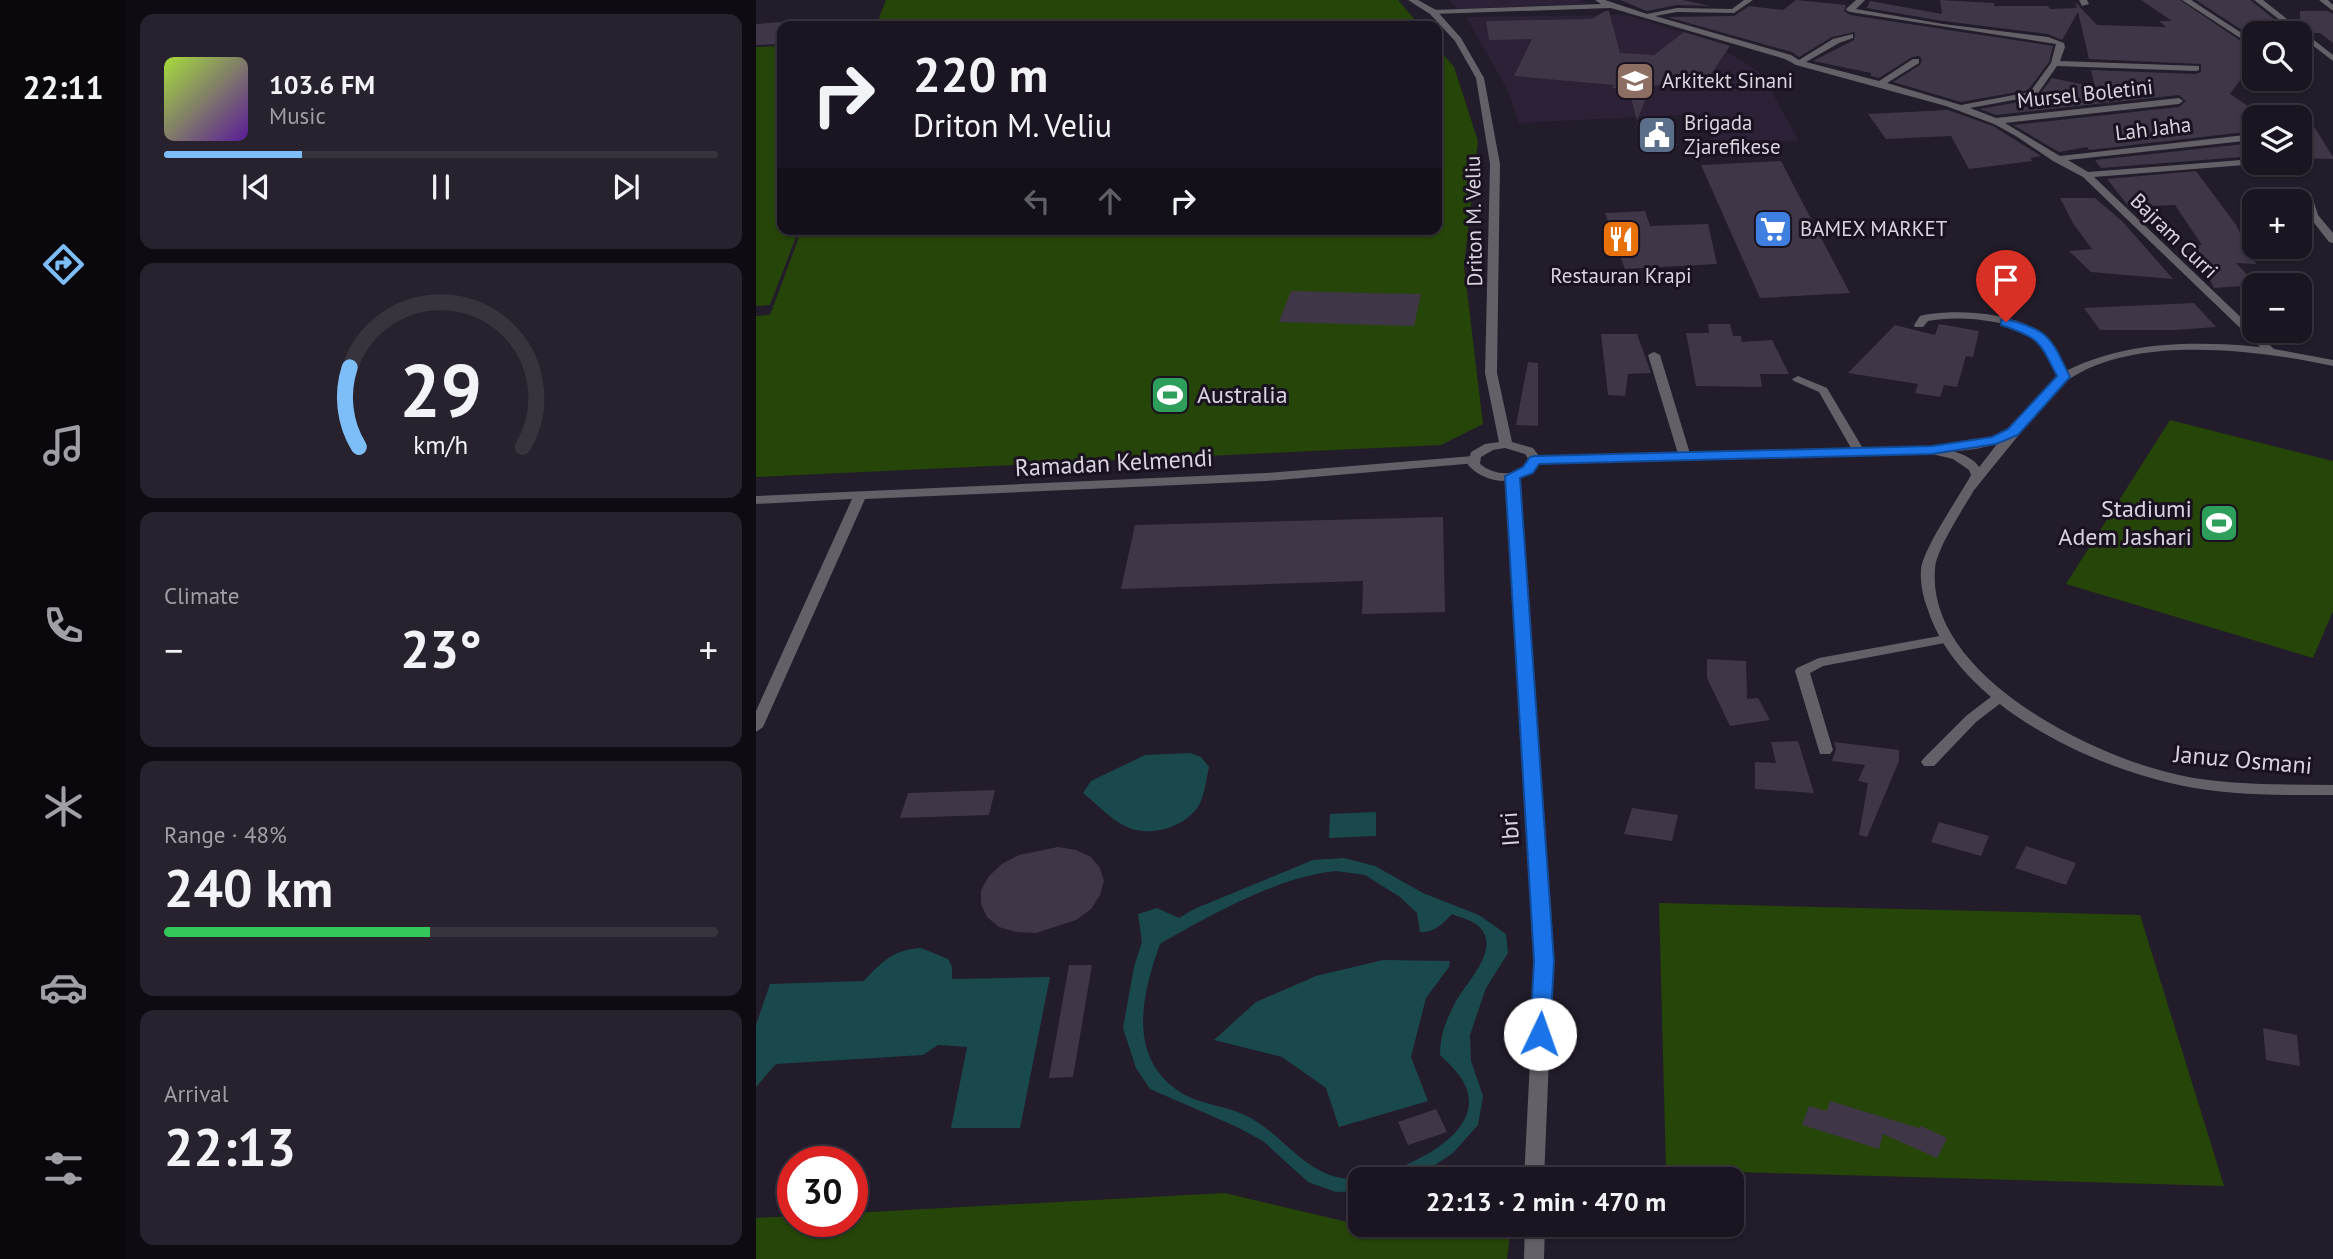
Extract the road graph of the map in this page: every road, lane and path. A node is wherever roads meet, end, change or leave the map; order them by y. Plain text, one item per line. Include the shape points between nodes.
1 (1412, 0) edge
2 (1431, 0) edge
3 (1599, 0) edge
4 (1694, 0) edge
5 (1749, 0) edge
6 (1861, 0) edge
7 (2186, 0) edge
8 (2258, 0) edge
9 (2323, 0) edge
10 (1611, 6) junction
11 (2333, 9) edge
12 (1677, 10) junction
13 (1433, 12) junction
14 (1647, 16) junction
15 (1441, 21) edge
16 (1442, 22) edge
17 (1850, 36) dead end
18 (2242, 37) edge
19 (2333, 59) edge
20 (1916, 61) dead end
21 (1799, 63) junction
22 (2055, 63) junction
23 (2196, 68) dead end
24 (1879, 84) junction
25 (2179, 101) dead end
26 (1956, 108) junction
27 (1995, 121) junction
28 (2242, 138) edge
29 (2056, 159) junction
30 (2242, 163) edge
31 (2085, 175) junction
32 (2312, 212) edge
33 (2333, 240) edge
34 (1919, 325) dead end
35 (2269, 350) junction
36 (1654, 355) dead end
37 (2333, 363) edge
38 (2063, 377) junction
39 (1798, 379) dead end
40 (2013, 432) junction
41 (1506, 444) junction
42 (1932, 450) junction
43 (1859, 452) junction
44 (1685, 457) junction
45 (1473, 460) junction
46 (1535, 460) junction
47 (1513, 476) junction
48 (1970, 487) junction
49 (860, 496) junction
50 (756, 500) edge
51 (1945, 639) junction
52 (2001, 696) junction
53 (756, 727) edge
54 (1825, 751) dead end
55 (1929, 762) dead end
56 (2333, 790) edge
57 (1535, 1167) edge

1 - 13 street, Driton M. Veliu
2 - 13 street
3 - 10 street, Bajram Curri
4 - 12 street
5 - 12 street via 1734,11
6 - 22 street via 1850,10 2054,40 2062,47
7 - 18 street
8 - 19 street
9 - 11 street
10 - 13 street, Bajram Curri
10 - 14 street, Bajram Curri
12 - 14 street
13 - 15 street, Driton M. Veliu
14 - 21 street, Bajram Curri
16 - 41 street, Driton M. Veliu via 1480,78 1489,124 1494,164 1491,373
17 - 21 street
20 - 24 street
21 - 24 street, Bajram Curri
22 - 23 street
22 - 26 street via 2033,94
24 - 26 street, Bajram Curri
25 - 27 street, Mursel Boletini
26 - 27 street, Bajram Curri
27 - 29 street, Bajram Curri
28 - 29 street, Lah Jaha
29 - 31 street, Bajram Curri
30 - 31 street, Bajram Curri
31 - 35 street, Bajram Curri
32 - 33 street
34 - 38 street via 1924,318 1939,314 2019,327 2044,339
35 - 37 street, Januz Osmani
35 - 38 street, Januz Osmani via 2152,350 2108,359
36 - 44 street
38 - 40 street, Januz Osmani
39 - 43 street via 1824,390
40 - 42 street via 1996,440
40 - 48 street, Januz Osmani
41 - 45 street via 1481,450
41 - 46 street via 1523,448
42 - 43 street
42 - 48 street via 1958,456 1975,468 1977,475
43 - 44 street
44 - 46 street
45 - 47 street via 1485,474
45 - 49 street, Ramadan Kelmendi via 1266,477
46 - 47 street via 1528,470
47 - 57 street, Ibri via 1544,961
48 - 51 street, Januz Osmani via 1930,558 1927,581 1932,608
49 - 50 street, Ramadan Kelmendi
49 - 53 street
51 - 52 street, Januz Osmani
51 - 54 street via 1805,667 1802,671
52 - 55 street
52 - 56 street, Januz Osmani via 2052,731 2159,775 2203,784

